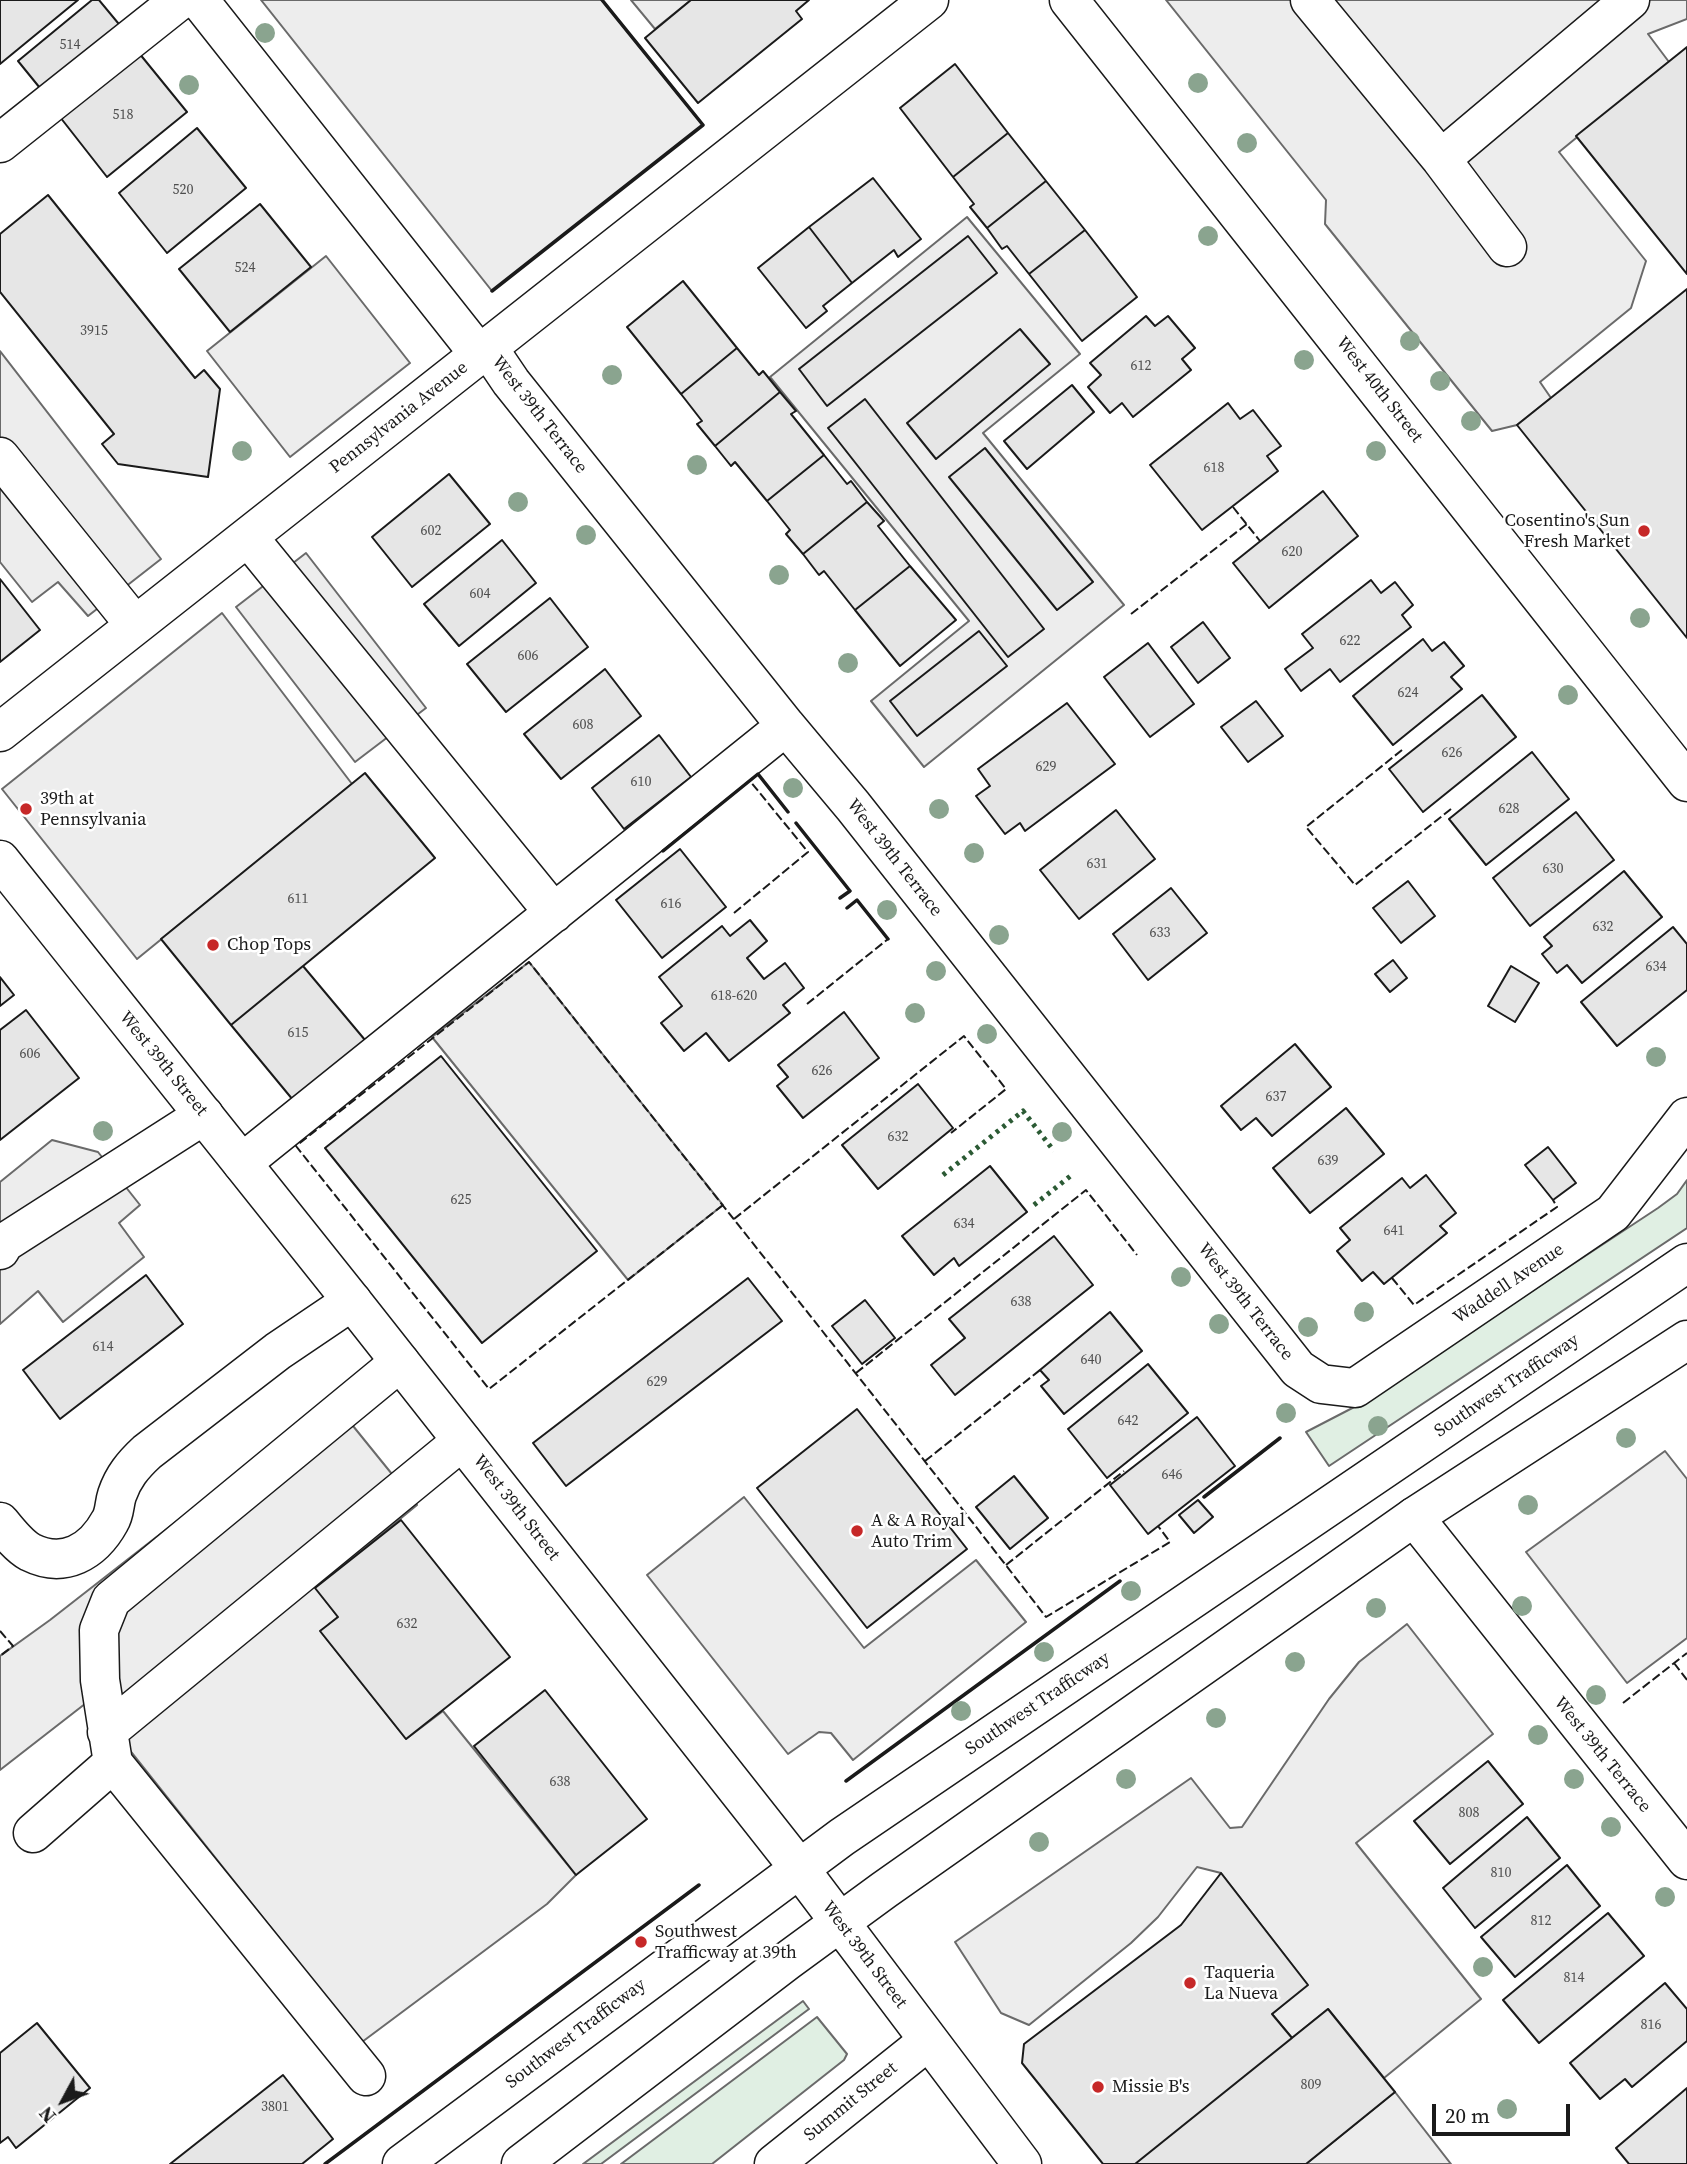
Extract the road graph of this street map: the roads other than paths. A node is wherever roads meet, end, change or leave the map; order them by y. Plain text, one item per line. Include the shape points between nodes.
1 (180, 0) edge
2 (199, 0) edge
3 (929, 0) edge
4 (1069, 0) edge
5 (1310, 0) edge
6 (1630, 0) edge
7 (0, 143) edge
8 (1441, 159) junction
9 (1507, 247) dead end
10 (483, 351) junction
11 (0, 457) edge
12 (248, 537) junction
13 (135, 625) junction
14 (786, 726) junction
15 (0, 732) edge
16 (1687, 782) edge
17 (0, 860) edge
18 (554, 913) junction
19 (204, 1115) junction
20 (1687, 1117) edge
21 (242, 1163) junction
22 (0, 1250) edge
23 (1687, 1263) edge
24 (352, 1301) junction
25 (1687, 1340) edge
26 (400, 1362) junction
27 (1298, 1369) joint
28 (462, 1441) junction
29 (1414, 1517) junction
30 (0, 1522) edge
31 (110, 1747) junction
32 (33, 1832) dead end
33 (1687, 1860) edge
34 (799, 1868) junction
35 (840, 1922) junction
36 (928, 2041) junction
37 (366, 2076) dead end
38 (402, 2164) edge
39 (521, 2164) edge
40 (774, 2164) edge
41 (1022, 2164) edge

1 - 7 street
2 - 10 street, West 39th Terrace
3 - 10 street, Pennsylvania Avenue
4 - 16 street, West 40th Street
5 - 8 street
6 - 8 street
8 - 9 street
10 - 12 street, Pennsylvania Avenue
10 - 14 street, West 39th Terrace
11 - 13 street
12 - 13 street, Pennsylvania Avenue
12 - 18 street
13 - 15 street, Pennsylvania Avenue
14 - 18 street
14 - 27 street, West 39th Terrace
17 - 19 street, West 39th Street
18 - 21 street
19 - 21 street, West 39th Street
19 - 22 street via 4,1242
20 - 27 street, Waddell Avenue via 1613,1213 1355,1388 1321,1384
21 - 24 street, West 39th Street
23 - 34 street, Southwest Trafficway
24 - 26 street, West 39th Street
24 - 30 street via 278,1351 147,1452 129,1469 113,1517 101,1536 82,1552 52,1560 28,1551
25 - 29 street
26 - 28 street, West 39th Street
26 - 31 street via 111,1600 99,1630 100,1680
28 - 31 street
28 - 34 street, West 39th Street
29 - 33 street, West 39th Terrace
29 - 35 street
31 - 32 street
31 - 37 street
34 - 35 street, West 39th Street
34 - 38 street, Southwest Trafficway
35 - 36 street, West 39th Street
35 - 39 street
36 - 40 street, Summit Street
36 - 41 street, West 39th Street

